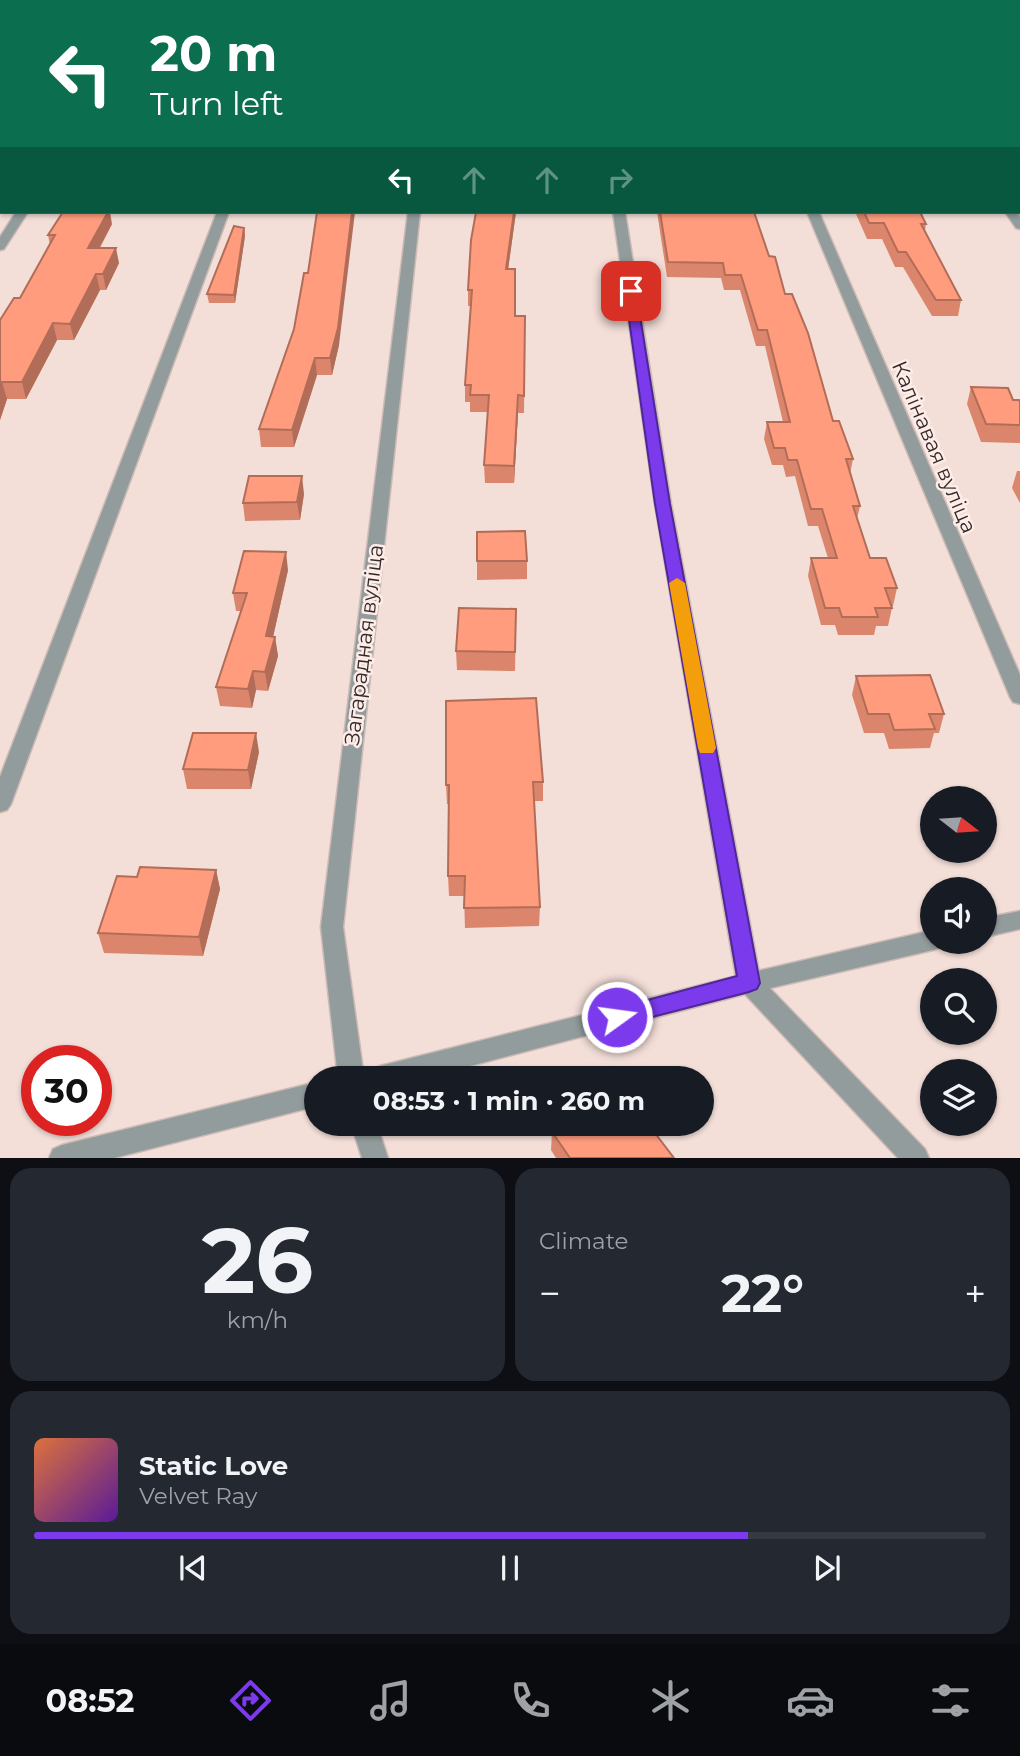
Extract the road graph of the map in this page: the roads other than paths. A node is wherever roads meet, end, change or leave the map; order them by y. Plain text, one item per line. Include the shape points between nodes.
1 (21, 214) edge
2 (222, 214) edge
3 (414, 214) edge
4 (618, 214) edge
5 (814, 214) edge
6 (0, 246) edge
7 (1020, 697) edge
8 (0, 804) edge
9 (1020, 920) edge
10 (997, 925) edge
11 (920, 943) edge
12 (749, 983) junction
13 (349, 1066) edge
14 (427, 1066) edge
15 (304, 1097) edge
16 (368, 1136) edge
17 (62, 1157) edge
18 (374, 1157) edge
19 (916, 1157) edge

1 - 6 street
2 - 8 street
3 - 13 street, Загарадная вуліца via 332,928
4 - 12 street via 663,504
5 - 7 street, Калінавая вуліца
9 - 10 street
11 - 12 street
12 - 14 street
12 - 19 street
15 - 17 street
16 - 18 street

